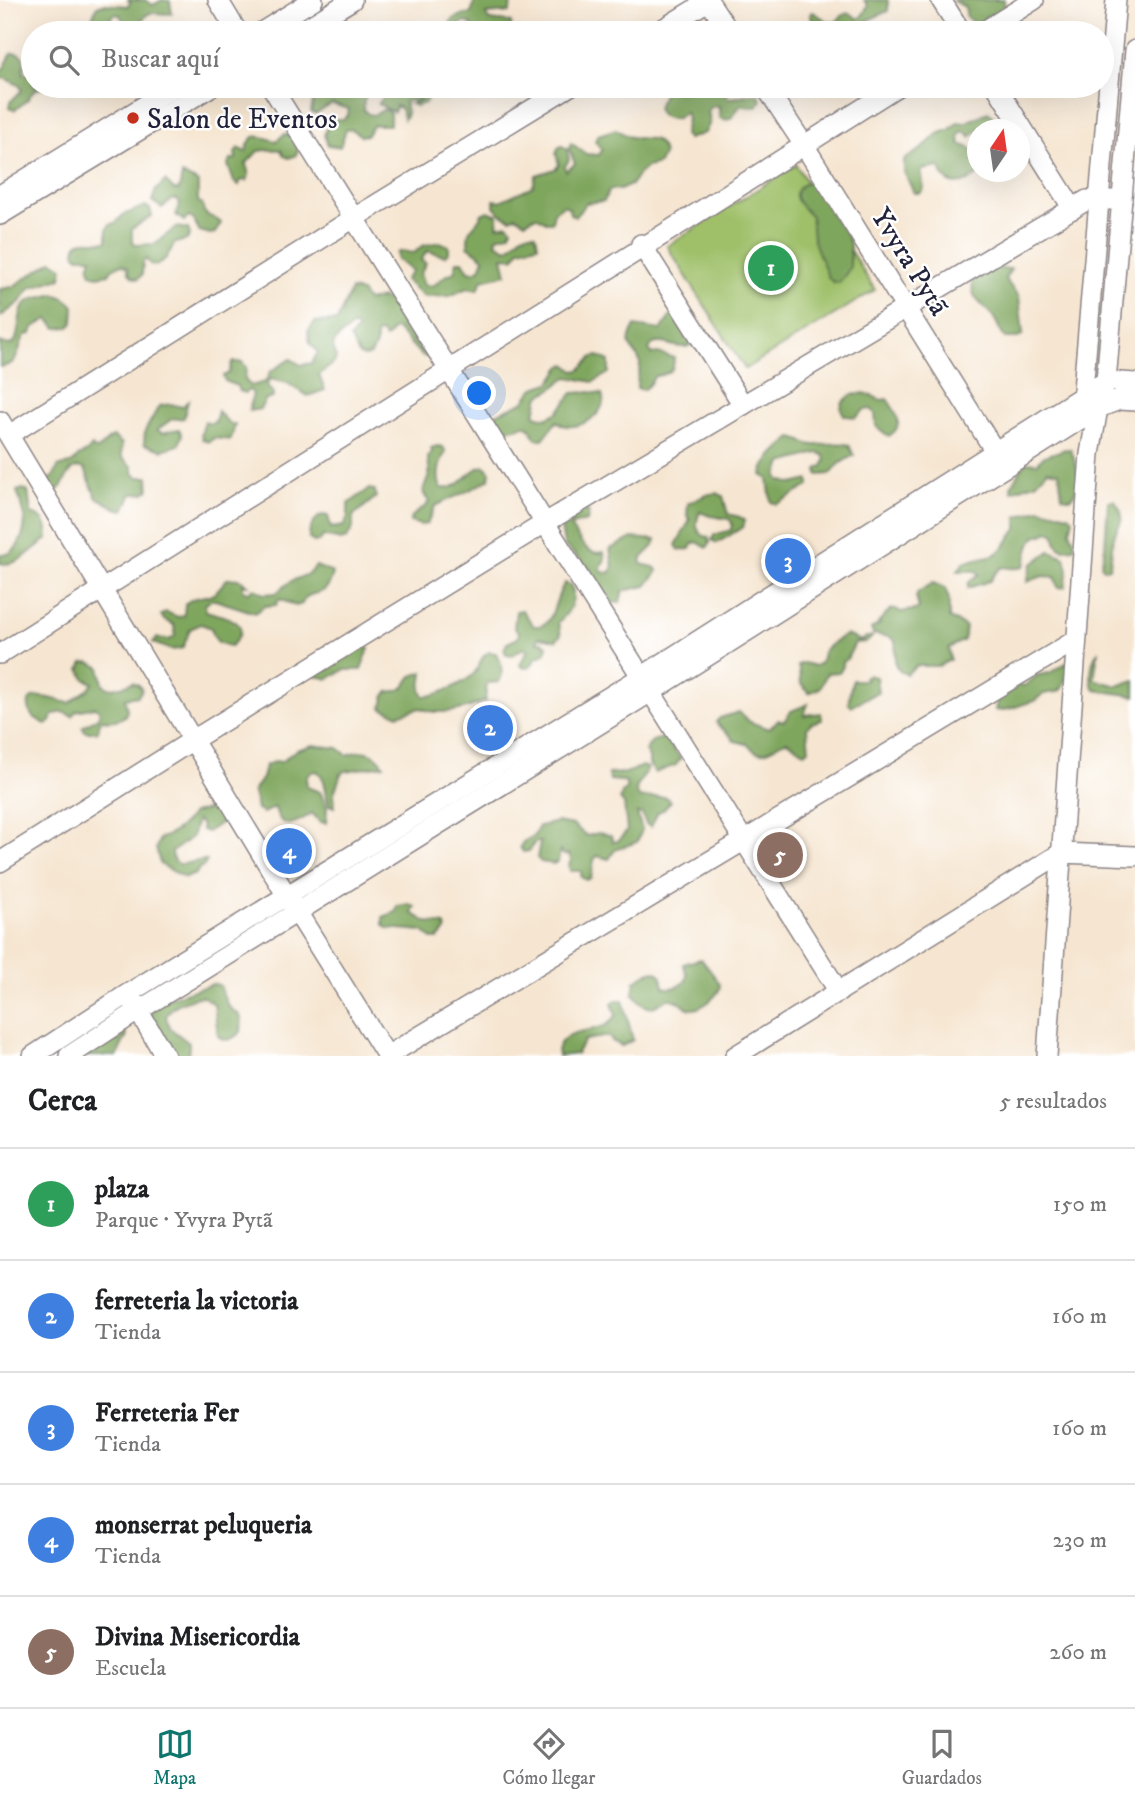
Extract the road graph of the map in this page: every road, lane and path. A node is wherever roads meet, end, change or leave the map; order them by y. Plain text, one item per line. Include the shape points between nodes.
1 (218, 0) edge
2 (313, 0) edge
3 (352, 0) edge
4 (708, 0) edge
5 (941, 0) edge
6 (1034, 0) edge
7 (1116, 0) edge
8 (231, 21) edge
9 (279, 21) edge
10 (318, 21) edge
11 (675, 21) edge
12 (722, 21) edge
13 (954, 21) edge
14 (1000, 21) edge
15 (1114, 25) edge
16 (1135, 50) edge
17 (157, 98) edge
18 (192, 98) edge
19 (279, 98) edge
20 (550, 98) edge
21 (773, 98) edge
22 (879, 98) edge
23 (1004, 98) edge
24 (1108, 98) edge
25 (804, 145) junction
26 (0, 195) edge
27 (1100, 200) junction
28 (1122, 200) junction
29 (1073, 209) junction
30 (0, 215) edge
31 (354, 218) junction
32 (642, 246) junction
33 (907, 308) junction
34 (449, 370) junction
35 (1106, 381) junction
36 (1135, 383) edge
37 (1083, 395) junction
38 (1135, 401) edge
39 (743, 405) junction
40 (1098, 408) junction
41 (1079, 422) junction
42 (4, 428) edge
43 (997, 450) junction
44 (1090, 454) junction
45 (1005, 469) junction
46 (545, 523) junction
47 (102, 590) junction
48 (1076, 640) junction
49 (0, 654) edge
50 (646, 684) junction
51 (192, 740) junction
52 (744, 841) junction
53 (1061, 853) junction
54 (1135, 856) edge
55 (0, 862) edge
56 (292, 904) junction
57 (839, 992) junction
58 (134, 1002) junction
59 (33, 1056) edge
60 (69, 1056) edge
61 (165, 1056) edge
62 (387, 1056) edge
63 (735, 1056) edge
64 (1047, 1056) edge

1 - 8 street
2 - 9 street
3 - 10 street
4 - 11 street
4 - 12 street
5 - 13 street
6 - 14 street
7 - 15 street
16 - 28 street
17 - 26 street
18 - 30 street
19 - 31 street
20 - 31 street
21 - 25 street, Yvyra Pytã
22 - 25 street
23 - 29 street
24 - 27 street
25 - 32 street
25 - 33 street, Yvyra Pytã
27 - 28 street
27 - 29 street via 1087,200
27 - 37 street
28 - 35 street
29 - 33 street
31 - 34 street
31 - 42 street
32 - 34 street
32 - 39 street
33 - 39 street
33 - 43 street, Yvyra Pytã
34 - 46 street
34 - 47 street
35 - 36 street
35 - 37 street
35 - 40 street
37 - 41 street
37 - 43 street
38 - 40 street via 1119,400
39 - 46 street
40 - 41 street
40 - 44 street
41 - 44 street
41 - 45 street
42 - 47 street
43 - 45 street, Yvyra Pytã
43 - 50 street
44 - 48 street
45 - 50 street
46 - 50 street
46 - 51 street
47 - 49 street
47 - 51 street
48 - 52 street
48 - 53 street
50 - 52 street
50 - 56 street
51 - 55 street
51 - 56 street
52 - 57 street
52 - 62 street
53 - 54 street
53 - 57 street
53 - 64 street
56 - 58 street
56 - 62 street
57 - 63 street
58 - 59 street
58 - 60 street
58 - 61 street

